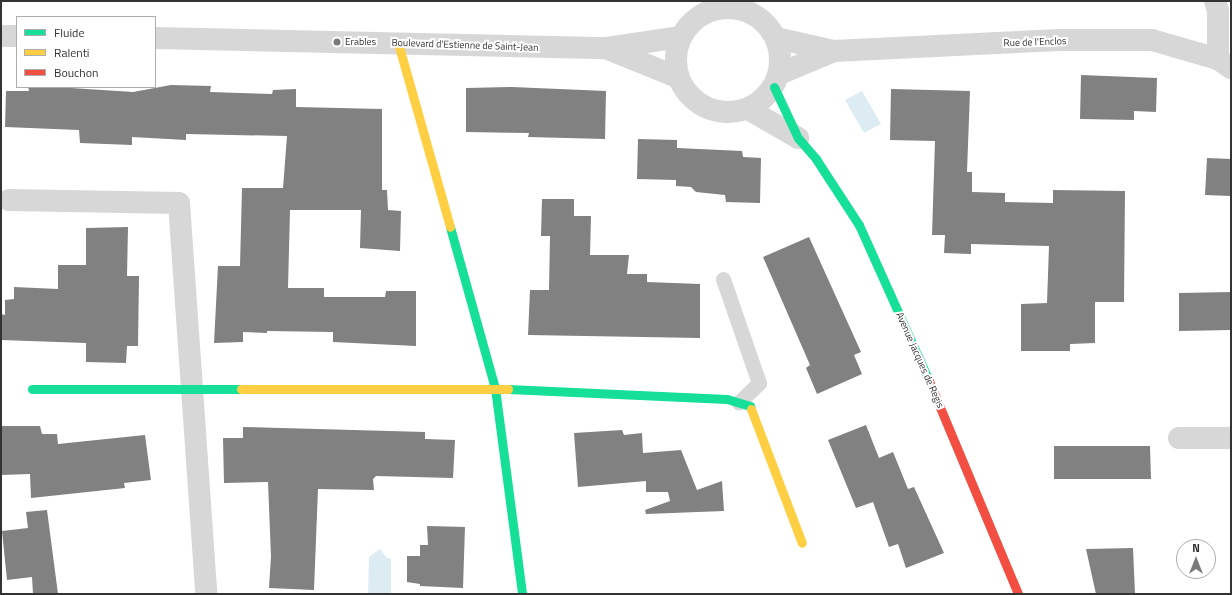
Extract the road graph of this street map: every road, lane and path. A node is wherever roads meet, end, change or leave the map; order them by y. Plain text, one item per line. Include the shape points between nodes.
1 (1215, 1) edge
2 (754, 8) edge
3 (698, 9) edge
4 (1, 36) edge
5 (16, 36) edge
6 (681, 37) junction
7 (156, 38) edge
8 (776, 38) junction
9 (398, 43) junction
10 (607, 48) junction
11 (834, 52) junction
12 (1224, 64) edge
13 (677, 77) junction
14 (776, 80) junction
15 (748, 109) junction
16 (798, 138) junction
17 (9, 200) dead end
18 (723, 279) dead end
19 (495, 388) junction
20 (32, 389) dead end
21 (192, 389) junction
22 (738, 402) junction
23 (1179, 438) dead end
24 (1231, 438) edge
25 (802, 543) dead end
26 (206, 594) edge
27 (522, 594) edge
28 (1018, 594) edge

1 - 12 street
2 - 3 street
2 - 8 street
3 - 6 street
4 - 5 street
6 - 10 street, Boulevard d'Estienne de Saint-Jean
6 - 13 street via 675,56
7 - 9 street, Boulevard d'Estienne de Saint-Jean
8 - 11 street, Rue de l'Enclos
8 - 14 street via 781,54
9 - 10 street, Boulevard d'Estienne de Saint-Jean
9 - 19 street
10 - 13 street, Boulevard d'Estienne de Saint-Jean
11 - 12 street, Rue de l'Enclos via 1061,40 1152,40
11 - 14 street, Rue de l'Enclos
13 - 15 street via 686,92 698,104 714,111 732,113
14 - 15 street via 764,100
14 - 16 street, Avenue Jacques de Regis
15 - 16 street, Avenue Jacques de Regis
16 - 28 street, Avenue Jacques de Regis via 816,159 859,225 932,387
17 - 21 street via 179,203
18 - 22 lane via 759,383
19 - 21 street
19 - 22 street via 727,399
19 - 27 street
20 - 21 street
21 - 26 street
22 - 25 street via 750,406
23 - 24 street

